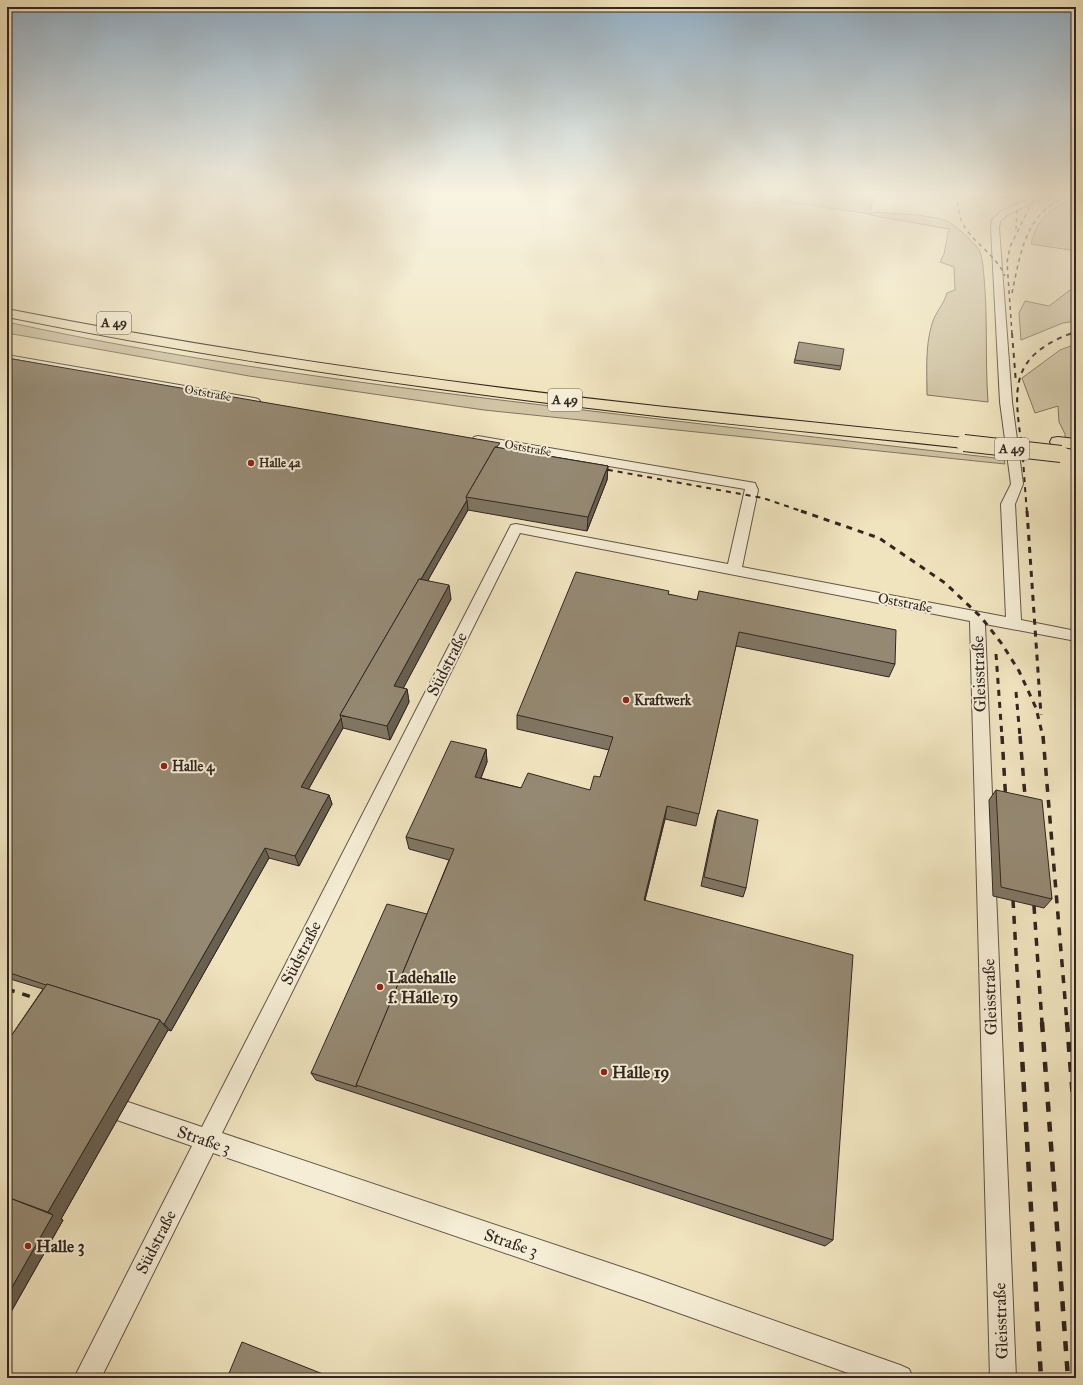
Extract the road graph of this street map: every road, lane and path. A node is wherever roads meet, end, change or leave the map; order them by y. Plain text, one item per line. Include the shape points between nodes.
1 (997, 259) edge
2 (7, 301) edge
3 (7, 313) edge
4 (7, 358) edge
5 (265, 403) edge
6 (963, 437) junction
7 (468, 438) edge
8 (1076, 444) edge
9 (1065, 451) edge
10 (516, 528) joint
11 (734, 570) junction
12 (977, 617) junction
13 (1014, 624) junction
14 (1076, 636) edge
15 (122, 1111) dead end
16 (207, 1141) junction
17 (87, 1378) edge
18 (900, 1378) edge
19 (1003, 1378) edge

1 - 13 street via 1006,402 1017,484 1008,504
2 - 6 highway, A 49 via 214,340 373,364
3 - 6 highway, A 49 via 167,344 367,375 665,412
4 - 5 street, Oststraße
6 - 9 highway, A 49, bridge
7 - 11 street, Oststraße via 750,486 752,496
8 - 9 highway, A 49
10 - 11 street, Oststraße
10 - 16 street, Südstraße
11 - 12 street, Oststraße
12 - 13 street, Oststraße
12 - 19 street, Gleisstraße
13 - 14 street, Oststraße
15 - 16 street, Straße 3
16 - 17 street, Südstraße
16 - 18 street, Straße 3 via 645,1288

